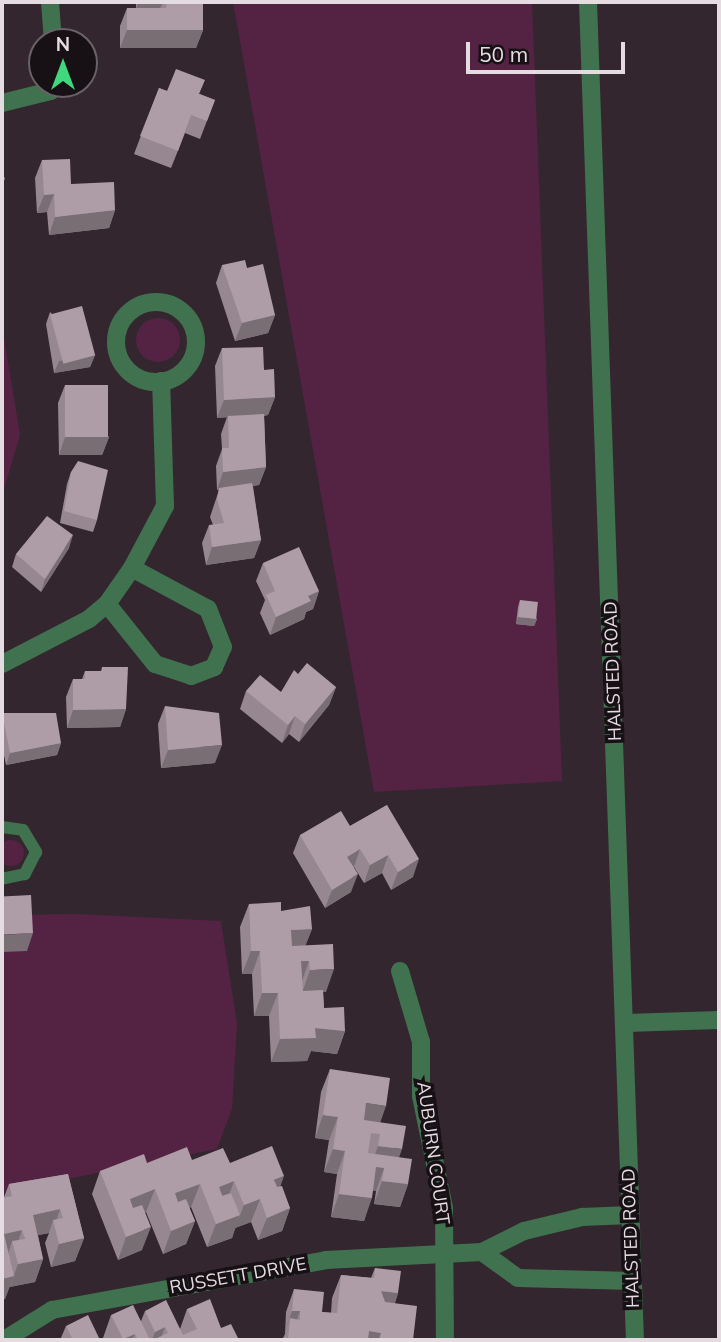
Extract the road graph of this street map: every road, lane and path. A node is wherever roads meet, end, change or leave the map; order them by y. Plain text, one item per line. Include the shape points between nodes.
1 (50, 2) edge
2 (588, 2) edge
3 (51, 28) edge
4 (28, 95) edge
5 (2, 103) edge
6 (162, 381) junction
7 (132, 568) junction
8 (107, 604) junction
9 (2, 664) edge
10 (2, 827) edge
11 (2, 879) edge
12 (400, 971) dead end
13 (719, 1020) edge
14 (626, 1023) junction
15 (630, 1215) junction
16 (482, 1252) junction
17 (444, 1254) junction
18 (633, 1281) junction
19 (4, 1340) edge
20 (445, 1340) edge
21 (635, 1340) edge

1 - 3 street
2 - 14 street, HALSTED ROAD
4 - 5 street
6 - 6 street via 149,381 127,369 117,346 122,321 130,312 154,302 178,308 187,316 196,338 195,351 183,371
6 - 7 street via 165,506
7 - 8 street
7 - 8 street via 208,609 223,647 214,667 191,676 155,664
8 - 9 street via 89,619
10 - 11 lane via 23,830 36,852 25,874
12 - 17 street, AUBURN COURT via 421,1042 421,1096 444,1208
13 - 14 street
14 - 15 street, HALSTED ROAD
15 - 16 street, RUSSETT DRIVE via 582,1217 524,1231
15 - 18 street, HALSTED ROAD
16 - 17 street, RUSSETT DRIVE
16 - 18 street via 518,1278
17 - 19 street, RUSSETT DRIVE via 326,1260 52,1310
17 - 20 street, AUBURN COURT
18 - 21 street, HALSTED ROAD

